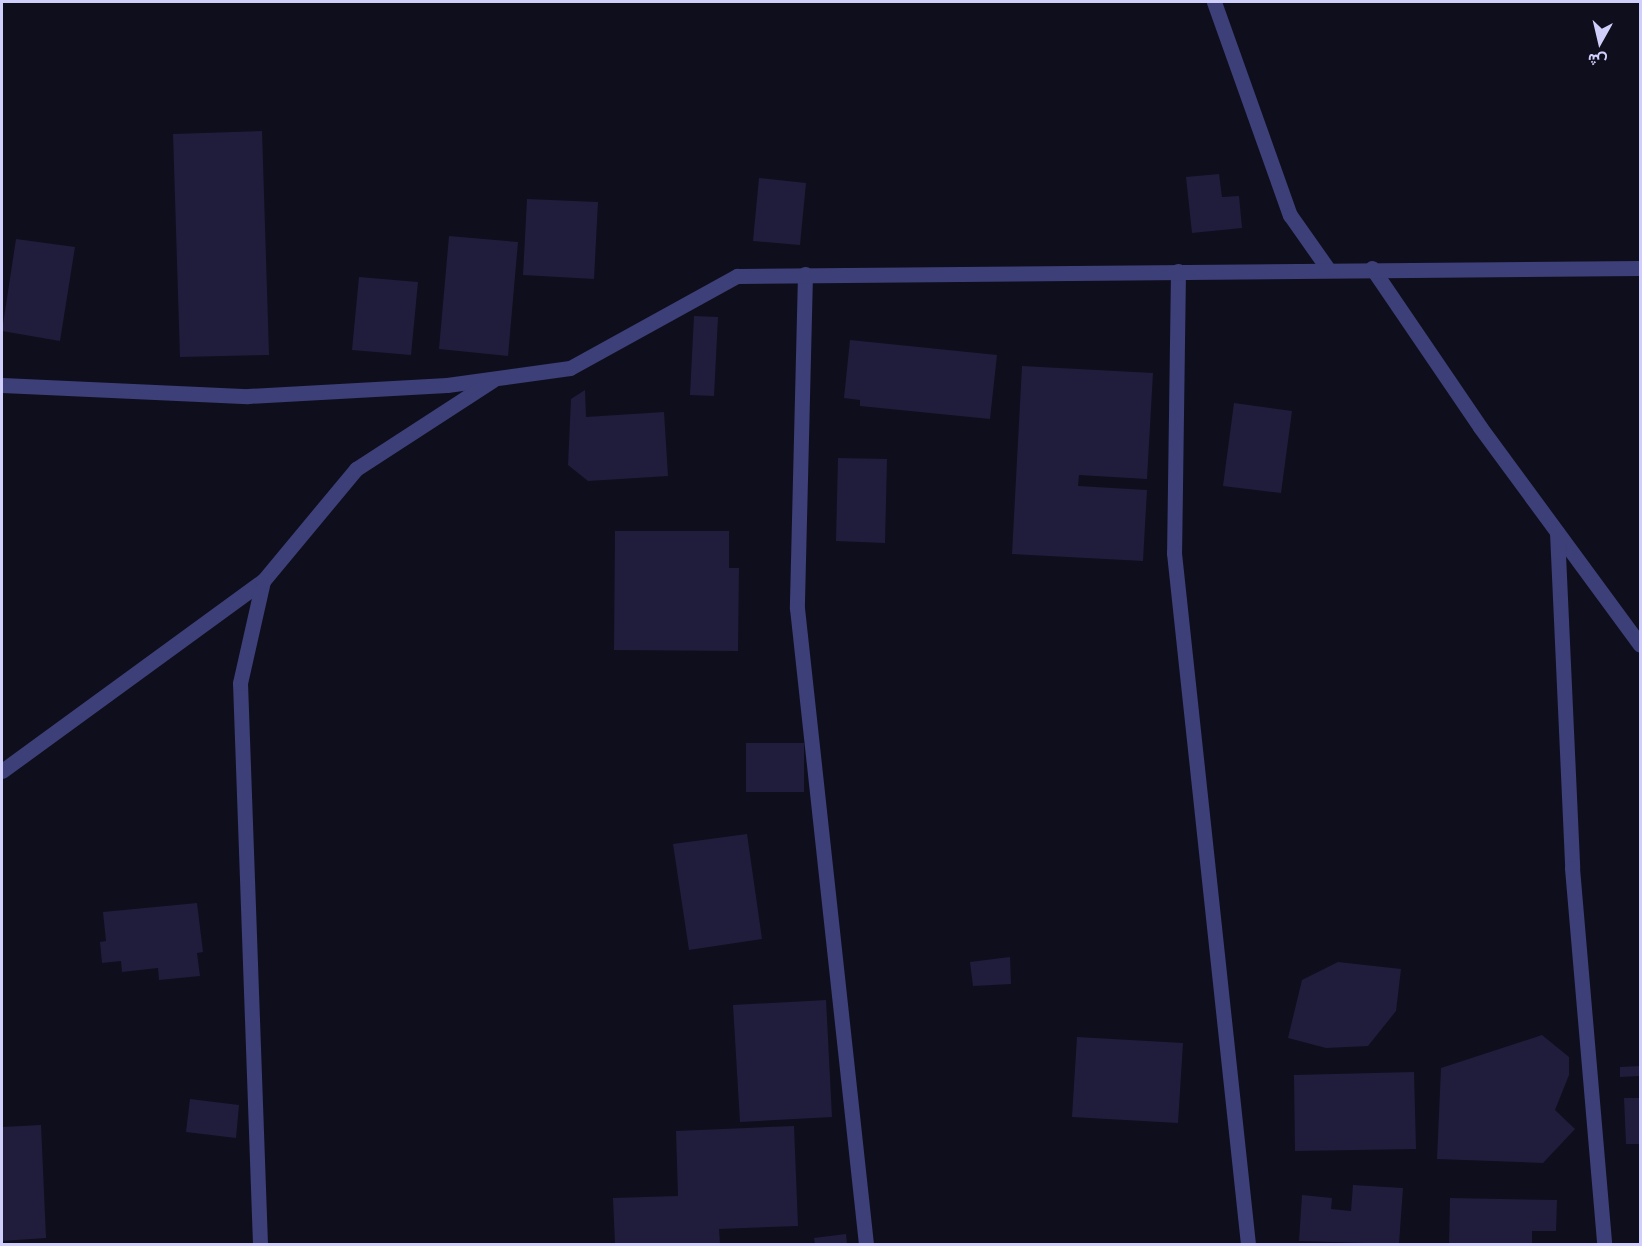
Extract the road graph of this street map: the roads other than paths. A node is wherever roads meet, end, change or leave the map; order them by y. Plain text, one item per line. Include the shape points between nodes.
1 (1214, 2) edge
2 (1372, 268) junction
3 (1641, 268) edge
4 (1328, 269) junction
5 (1178, 271) junction
6 (805, 274) junction
7 (496, 378) junction
8 (2, 385) edge
9 (1557, 532) junction
10 (263, 582) junction
11 (1641, 645) edge
12 (2, 771) edge
13 (260, 1245) edge
14 (866, 1245) edge
15 (1248, 1245) edge
16 (1605, 1245) edge

1 - 4 street via 1290,216
2 - 3 street
2 - 4 street
2 - 9 street via 1480,428
4 - 5 street
5 - 6 street
5 - 15 street via 1174,553
6 - 7 street via 737,276 570,368
6 - 14 street via 797,608
7 - 8 street via 447,385 248,396
7 - 10 street via 356,469
9 - 11 street
9 - 16 street via 1572,868
10 - 12 street
10 - 13 street via 240,683

